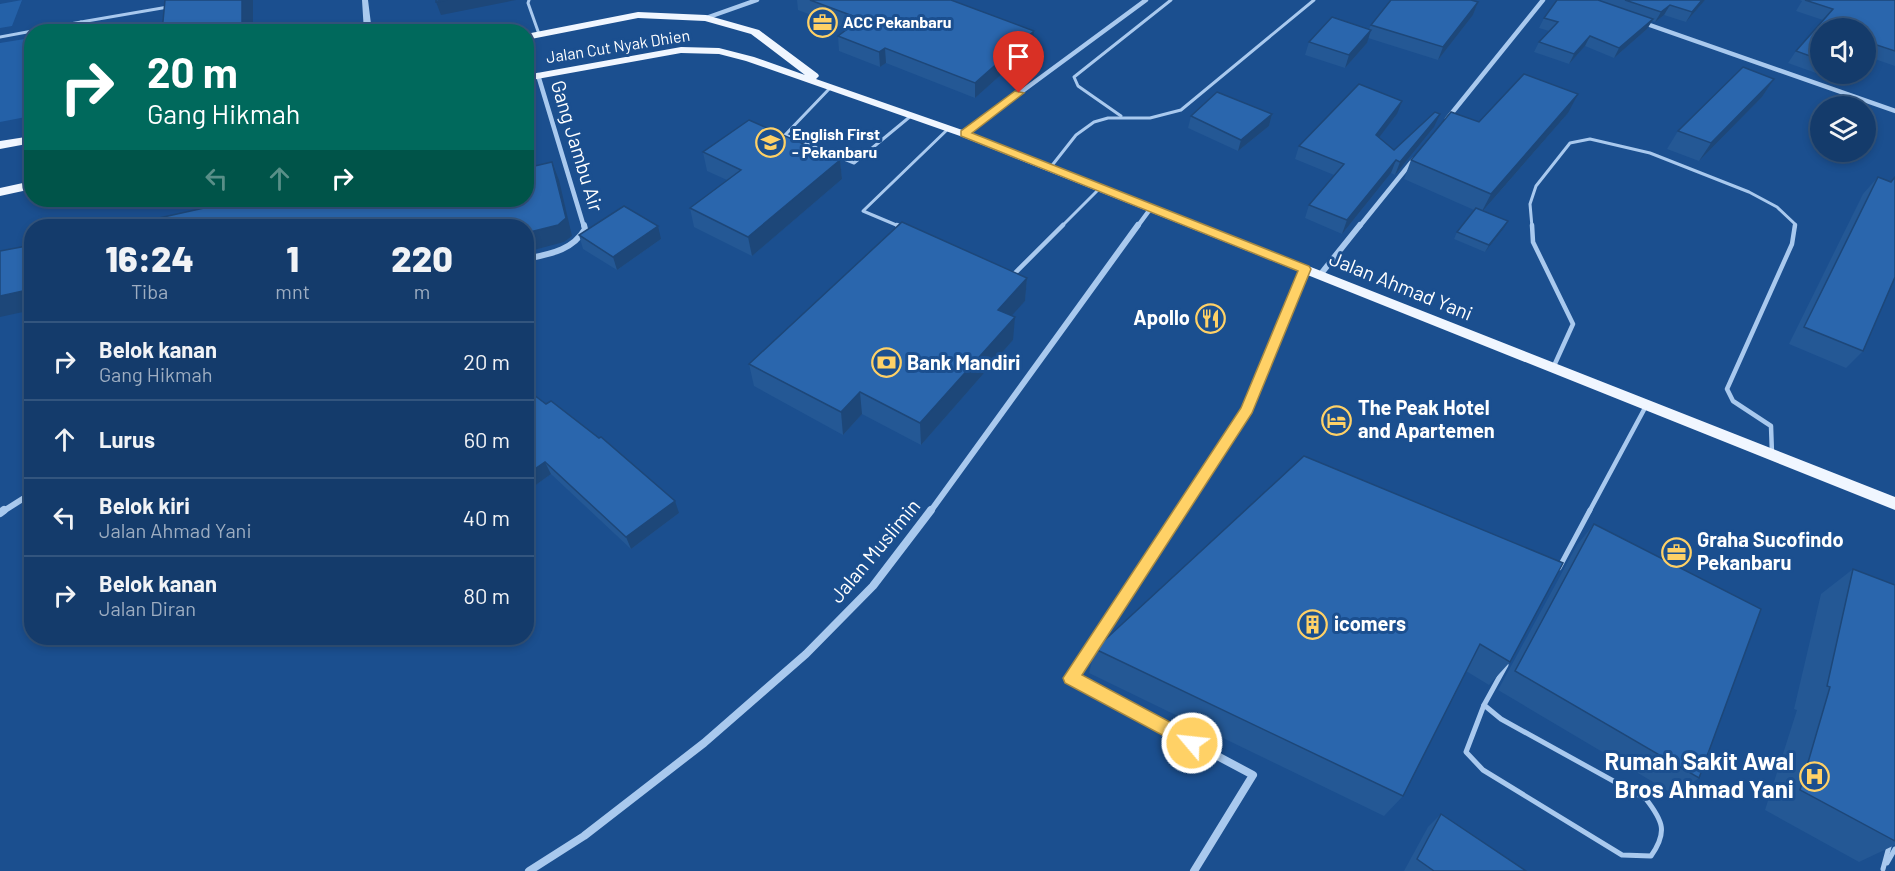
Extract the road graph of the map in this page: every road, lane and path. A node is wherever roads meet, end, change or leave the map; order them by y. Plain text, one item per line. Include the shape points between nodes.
1 (365, 0) edge
2 (529, 0) edge
3 (757, 0) edge
4 (1146, 0) edge
5 (1171, 0) edge
6 (1314, 0) edge
7 (1543, 0) edge
8 (174, 6) edge
9 (706, 18) junction
10 (1635, 20) edge
11 (81, 22) joint
12 (70, 24) edge
13 (368, 24) edge
14 (24, 33) edge
15 (539, 34) junction
16 (534, 35) edge
17 (0, 37) edge
18 (534, 77) edge
19 (534, 83) edge
20 (827, 85) junction
21 (1895, 111) edge
22 (912, 115) junction
23 (1121, 116) junction
24 (950, 128) junction
25 (1439, 128) edge
26 (964, 134) junction
27 (24, 140) edge
28 (0, 145) edge
29 (1417, 156) edge
30 (1050, 168) junction
31 (24, 187) edge
32 (1100, 188) junction
33 (0, 192) edge
34 (1151, 208) junction
35 (905, 230) edge
36 (534, 257) edge
37 (1305, 269) junction
38 (1002, 271) edge
39 (1320, 275) junction
40 (1553, 368) junction
41 (1647, 405) junction
42 (1772, 455) junction
43 (24, 498) edge
44 (1895, 504) edge
45 (0, 513) edge
46 (1558, 570) edge
47 (1507, 664) edge
48 (1484, 705) junction
49 (1892, 836) edge
50 (1895, 849) edge
51 (1883, 870) edge
52 (529, 871) edge
53 (1194, 871) edge

1 - 13 street
2 - 15 lane
3 - 9 street
4 - 26 street
5 - 23 lane via 1074,77 1077,86
6 - 23 lane via 1181,110 1144,118
7 - 25 street
8 - 11 lane
9 - 15 main road, Jalan Cut Nyak Dhien via 638,15
9 - 20 main road, Jalan Cut Nyak Dhien via 755,32
10 - 21 street
11 - 12 lane
14 - 17 lane
15 - 16 main road, Jalan Cut Nyak Dhien
18 - 20 main road, Jalan Cut Nyak Dhien via 681,50 700,50 750,59
19 - 36 street, Gang Jambu Air via 585,229 583,235 562,250
20 - 22 main road, Jalan Ahmad Yani
20 - 22 lane via 785,135 854,163
22 - 24 main road, Jalan Ahmad Yani
23 - 30 lane via 1086,127
24 - 26 main road, Jalan Ahmad Yani
24 - 35 lane via 863,211
26 - 30 main road, Jalan Ahmad Yani
27 - 28 main road
29 - 39 street
30 - 32 main road, Jalan Ahmad Yani
31 - 33 main road
32 - 34 main road, Jalan Ahmad Yani
32 - 38 lane via 1012,276
34 - 37 main road, Jalan Ahmad Yani
34 - 52 street, Jalan Muslimin via 873,586 806,654 704,743 584,836
37 - 39 main road, Jalan Ahmad Yani
37 - 53 street via 1247,410 1071,678 1253,776
39 - 40 main road, Jalan Ahmad Yani
40 - 41 main road, Jalan Ahmad Yani
40 - 42 lane via 1573,324 1533,242 1530,204 1548,169 1570,143 1590,140 1614,142 1698,170 1777,207 1795,224 1792,244 1726,389 1733,401 1771,426
41 - 42 main road, Jalan Ahmad Yani
41 - 46 lane
42 - 44 main road, Jalan Ahmad Yani
43 - 45 street
47 - 48 lane
48 - 48 lane via 1500,719 1646,799 1662,819 1662,843 1651,856 1622,855 1483,770 1466,752
49 - 51 lane
50 - 51 lane

